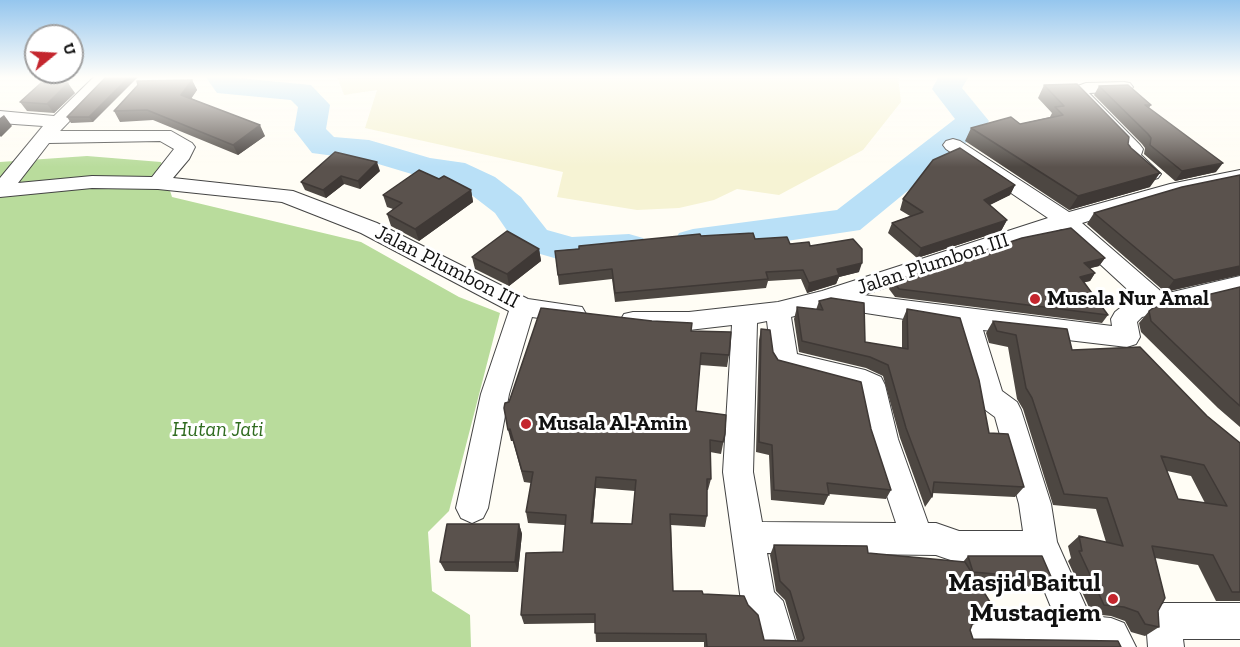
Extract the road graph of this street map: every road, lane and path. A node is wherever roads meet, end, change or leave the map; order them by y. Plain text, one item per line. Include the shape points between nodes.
1 (73, 106) edge
2 (1091, 106) edge
3 (0, 117) edge
4 (110, 119) dead end
5 (57, 122) junction
6 (95, 135) junction
7 (43, 137) junction
8 (953, 145) dead end
9 (1240, 176) edge
10 (158, 183) junction
11 (1170, 190) junction
12 (1, 191) edge
13 (1066, 220) junction
14 (1240, 285) edge
15 (825, 299) junction
16 (1158, 303) junction
17 (523, 307) junction
18 (778, 310) junction
19 (745, 314) junction
20 (967, 319) junction
21 (472, 508) dead end
22 (749, 537) junction
23 (917, 539) junction
24 (1043, 547) junction
25 (1240, 621) edge
26 (1079, 633) junction
27 (981, 640) edge
28 (779, 647) edge
29 (1118, 647) edge
30 (1166, 647) edge

1 - 5 street
2 - 11 street via 1132,149 1131,156
3 - 5 street
4 - 6 street
5 - 7 street
6 - 7 street
6 - 10 street via 164,135 180,142 185,147 182,155
7 - 12 street
8 - 13 street
9 - 11 street, Jalan Plumbon III
10 - 12 street, Jalan Plumbon III via 92,182
10 - 17 street, Jalan Plumbon III via 285,196 369,228
11 - 13 street, Jalan Plumbon III
13 - 15 street, Jalan Plumbon III
13 - 16 street
14 - 16 street
15 - 18 street, Jalan Plumbon III
15 - 20 street
16 - 20 street via 1129,313 1124,319 1136,346
17 - 19 street, Jalan Plumbon III via 652,322
17 - 21 street via 495,394
18 - 19 street, Jalan Plumbon III
18 - 23 street via 785,362 865,381 871,386 883,439
19 - 22 street via 738,472
20 - 24 street via 990,398 1007,410 1035,504
22 - 23 street
22 - 28 street via 758,602 771,613
23 - 24 street via 936,539 959,547
24 - 26 street
25 - 30 street via 1164,621
26 - 27 street
26 - 29 street via 1110,636

